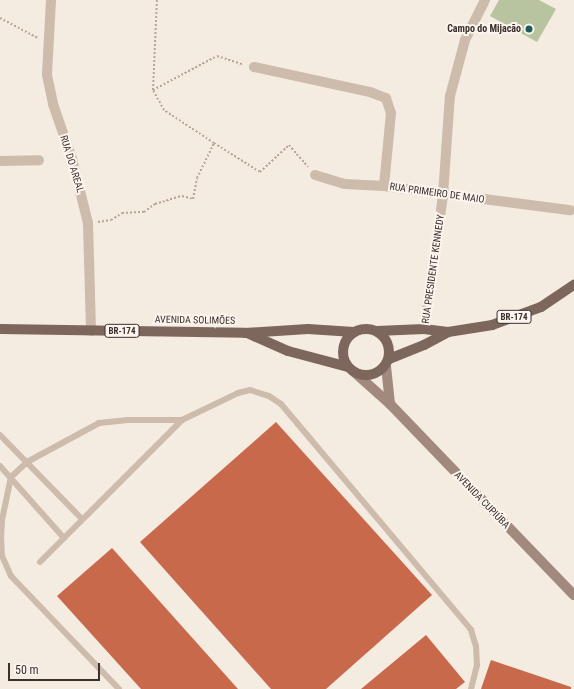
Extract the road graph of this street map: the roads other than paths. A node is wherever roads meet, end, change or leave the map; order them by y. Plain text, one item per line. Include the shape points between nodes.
1 (51, 0) edge
2 (485, 0) edge
3 (254, 67) road end
4 (39, 160) dead end
5 (0, 161) edge
6 (315, 174) road end
7 (384, 186) junction
8 (443, 195) junction
9 (570, 210) dead end
10 (574, 285) edge
11 (0, 329) edge
12 (424, 329) junction
13 (90, 331) junction
14 (377, 331) junction
15 (354, 332) junction
16 (448, 332) junction
17 (245, 333) junction
18 (387, 362) junction
19 (351, 369) junction
20 (390, 404) junction
21 (182, 420) junction
22 (0, 435) edge
23 (26, 462) junction
24 (0, 466) edge
25 (11, 477) junction
26 (82, 519) junction
27 (64, 538) junction
28 (40, 562) dead end
29 (574, 595) edge
30 (119, 689) edge
31 (471, 689) edge

1 - 13 street, RUA DO AREAL via 47,43 50,92 72,159 88,223
2 - 8 street, RUA PRESIDENTE KENNEDY via 465,40 451,89
3 - 7 street, RUA PRIMEIRO DE MAIO via 370,92 386,98 391,113
4 - 5 street
6 - 7 street via 345,184
7 - 8 street, RUA PRIMEIRO DE MAIO
8 - 9 street, RUA PRIMEIRO DE MAIO
8 - 12 street, RUA PRESIDENTE KENNEDY
10 - 16 main road, BR-174 via 541,307 520,315 492,325
11 - 13 main road, AVENIDA SOLIMÕES / BR-174
12 - 14 main road, BR-174
12 - 16 main road, BR-174
13 - 17 main road, AVENIDA SOLIMÕES / BR-174
14 - 15 main road, BR-174 via 362,329
14 - 18 main road via 385,338 390,348
15 - 17 main road, AVENIDA SOLIMÕES / BR-174 via 308,329
15 - 19 main road via 347,338 343,348 344,358
16 - 18 main road, BR-174
17 - 19 main road, AVENIDA SOLIMÕES / BR-174 via 288,351
18 - 19 main road, BR-174 via 371,375
18 - 20 street
19 - 20 street, AVENIDA CUPIÚBA
20 - 29 street, AVENIDA CUPIÚBA
21 - 23 lane via 99,423
21 - 26 lane
21 - 31 lane via 238,393 250,390 269,396 281,404 471,630 476,646 477,666
22 - 23 lane
23 - 25 lane
23 - 26 lane
24 - 25 lane
25 - 27 lane
25 - 30 lane via 2,520 1,539 2,556 11,576
26 - 27 lane
27 - 28 lane

